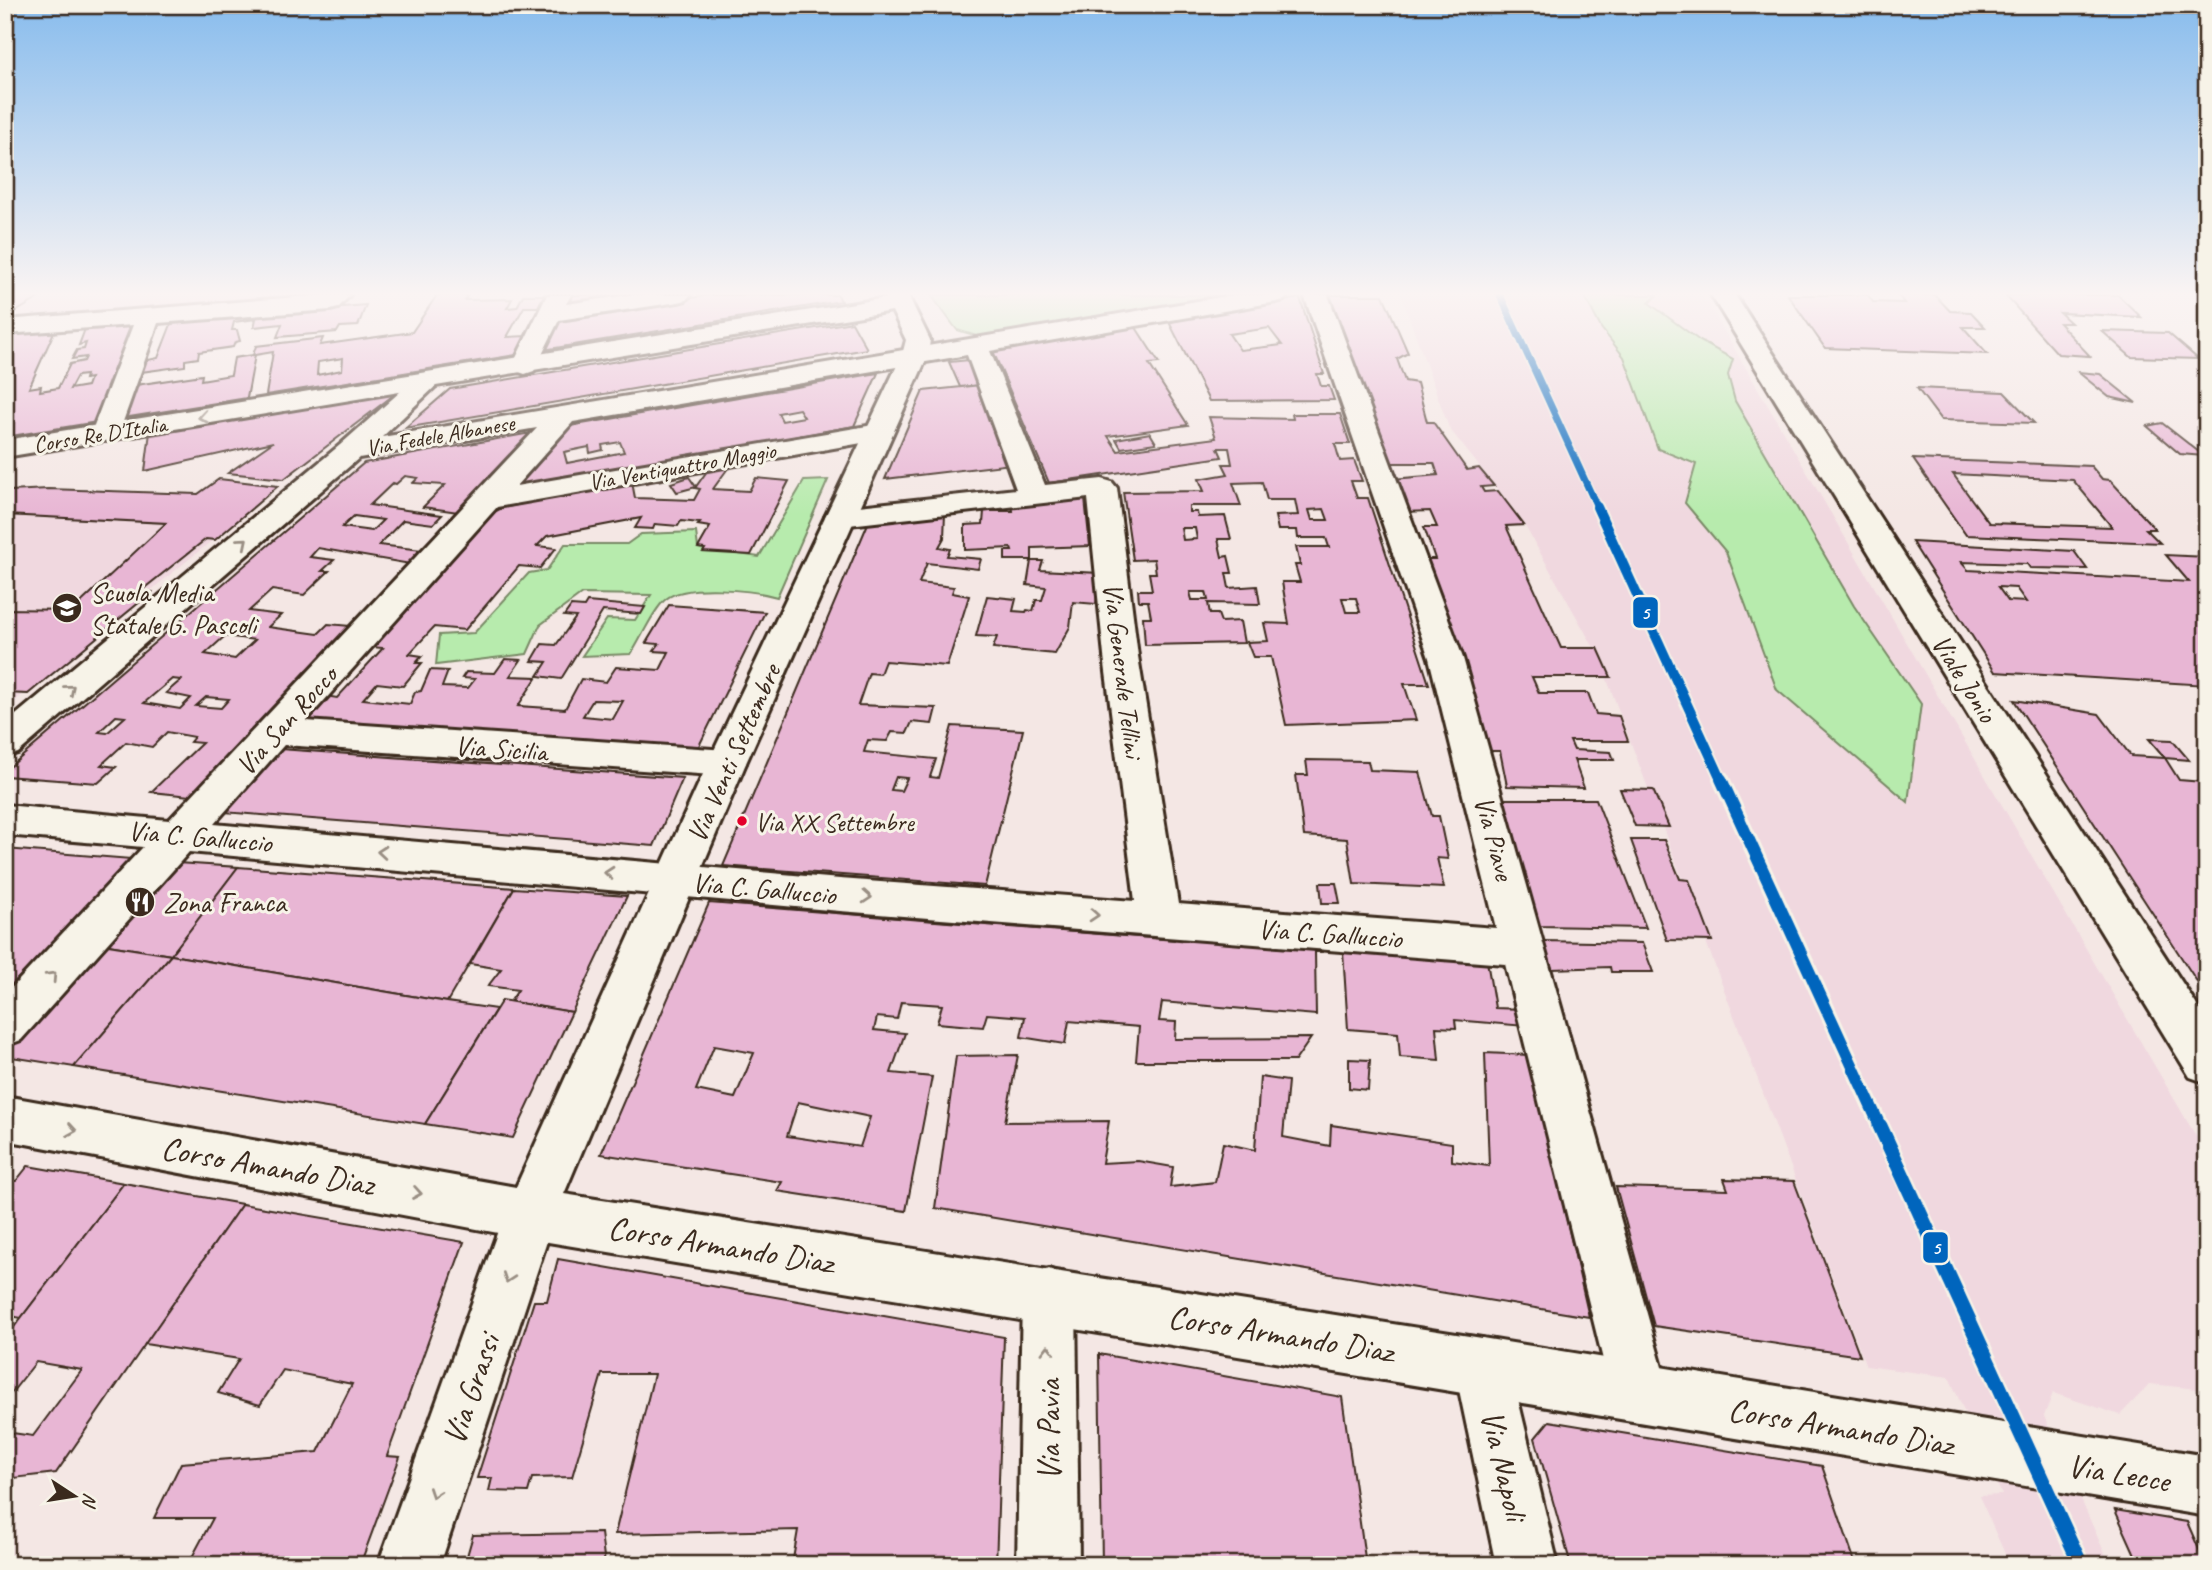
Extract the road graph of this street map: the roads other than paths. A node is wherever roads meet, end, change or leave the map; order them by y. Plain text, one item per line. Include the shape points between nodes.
1 (129, 368) edge
2 (511, 368) edge
3 (835, 368) edge
4 (909, 368) edge
5 (985, 368) edge
6 (1342, 368) edge
7 (1769, 368) edge
8 (427, 382) junction
9 (566, 413) junction
10 (879, 432) junction
11 (105, 433) junction
12 (5, 449) edge
13 (350, 451) junction
14 (1034, 496) junction
15 (485, 500) junction
16 (840, 517) junction
17 (275, 732) junction
18 (9, 736) edge
19 (727, 763) junction
20 (5, 820) edge
21 (182, 834) junction
22 (677, 880) junction
23 (1159, 920) junction
24 (1524, 948) junction
25 (5, 1026) edge
26 (2207, 1062) edge
27 (5, 1118) edge
28 (530, 1213) junction
29 (1049, 1296) junction
30 (1482, 1366) junction
31 (1640, 1392) junction
32 (2032, 1457) joint
33 (2207, 1486) edge
34 (409, 1565) edge
35 (1048, 1565) edge
36 (1527, 1565) edge

1 - 11 street
2 - 8 street, Corso Re D'Italia
3 - 9 street, Via Fedele Albanese
4 - 10 street, Via Venti Settembre
5 - 14 street
6 - 24 street, Via Piave via 1446,658
7 - 26 street, Viale Jonio
8 -> 11 street, Corso Re D'Italia
8 - 13 street
9 - 13 street, Via Fedele Albanese
9 - 15 street, Via San Rocco
10 - 15 street, Via Ventiquattro Maggio
10 - 16 street, Via Venti Settembre
11 - 12 street, Corso Re D'Italia
18 -> 13 street
14 - 16 street
14 - 23 street, Via Generale Tellini via 1102,488
15 - 17 street, Via San Rocco
16 - 19 street, Via Venti Settembre
17 - 19 street, Via Sicilia
17 - 21 street, Via San Rocco
19 - 22 street, Via Venti Settembre
20 - 21 street, Via C. Galluccio
22 -> 21 street, Via C. Galluccio
25 -> 21 street, Via San Rocco
22 -> 23 street, Via C. Galluccio
22 - 28 street, Via Venti Settembre
23 - 24 street, Via C. Galluccio
24 - 31 street, Via Piave
27 -> 28 street, Corso Amando Diaz
28 - 29 street, Corso Armando Diaz
28 -> 34 street, Via Grassi
29 - 30 street, Corso Armando Diaz
35 -> 29 street, Via Pavia
30 - 31 street, Corso Armando Diaz
30 - 36 street, Via Napoli
31 - 32 street, Corso Armando Diaz
32 - 33 street, Via Lecce

